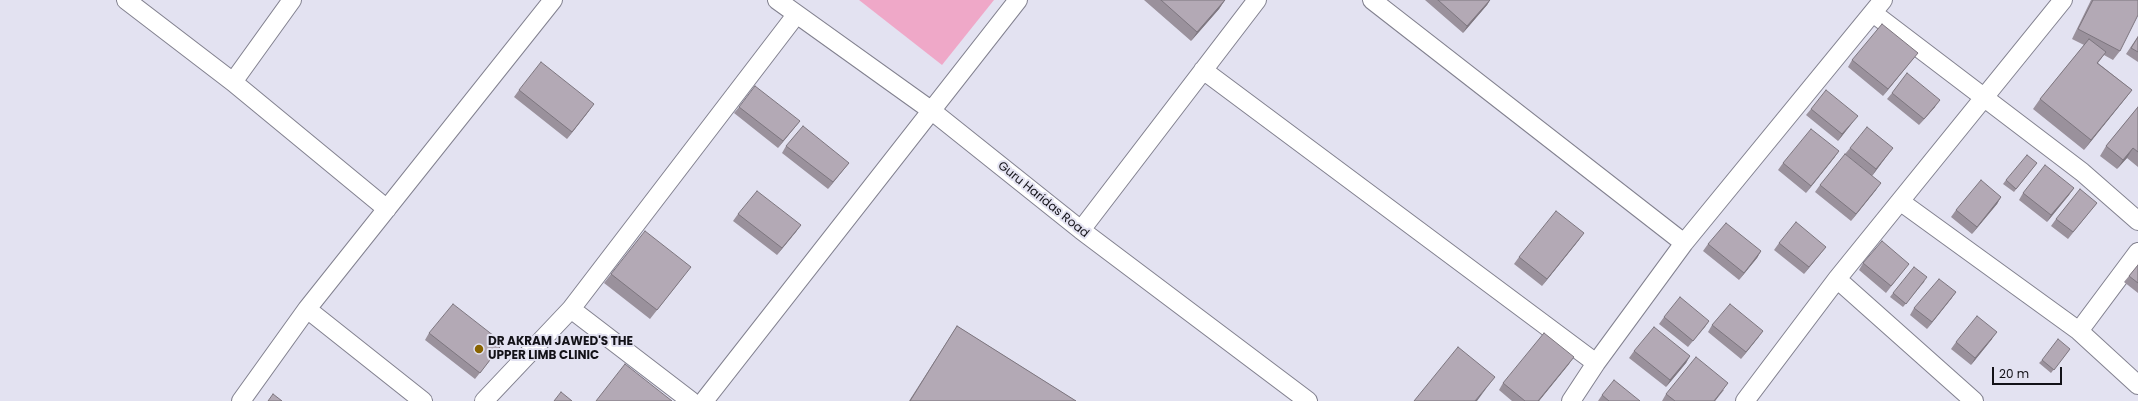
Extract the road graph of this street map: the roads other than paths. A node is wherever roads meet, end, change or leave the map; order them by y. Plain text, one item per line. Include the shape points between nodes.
1 (126, 0) edge
2 (292, 0) edge
3 (553, 0) edge
4 (777, 0) edge
5 (1018, 0) edge
6 (1257, 0) edge
7 (1372, 0) edge
8 (2063, 0) edge
9 (1878, 6) edge
10 (796, 15) junction
11 (1203, 70) junction
12 (233, 82) junction
13 (1983, 97) junction
14 (932, 111) junction
15 (1900, 202) junction
16 (387, 209) junction
17 (2138, 221) edge
18 (1081, 230) junction
19 (1684, 243) junction
20 (2138, 252) edge
21 (1837, 279) junction
22 (307, 309) junction
23 (571, 310) junction
24 (2079, 331) junction
25 (1596, 363) junction
26 (2138, 385) edge
27 (241, 401) edge
28 (422, 401) edge
29 (484, 401) edge
30 (691, 401) edge
31 (704, 401) edge
32 (1308, 401) edge
33 (1571, 401) edge
34 (1746, 401) edge
35 (1974, 401) edge

1 - 12 street
2 - 12 street
3 - 16 street
4 - 10 street, Guru Haridas Road
5 - 14 street
6 - 11 street
7 - 19 street
8 - 13 street
9 - 13 street
9 - 19 street
10 - 14 street, Guru Haridas Road
10 - 23 street
11 - 18 street
11 - 25 street
12 - 16 street
13 - 15 street
13 - 17 street via 2082,172
14 - 18 street, Guru Haridas Road
14 - 31 street
15 - 21 street
15 - 24 street
16 - 22 street
18 - 32 street, Guru Haridas Road
19 - 25 street
20 - 24 street
21 - 34 street
21 - 35 street
22 - 27 street
22 - 28 street
23 - 29 street
23 - 30 street
24 - 26 street
25 - 33 street

